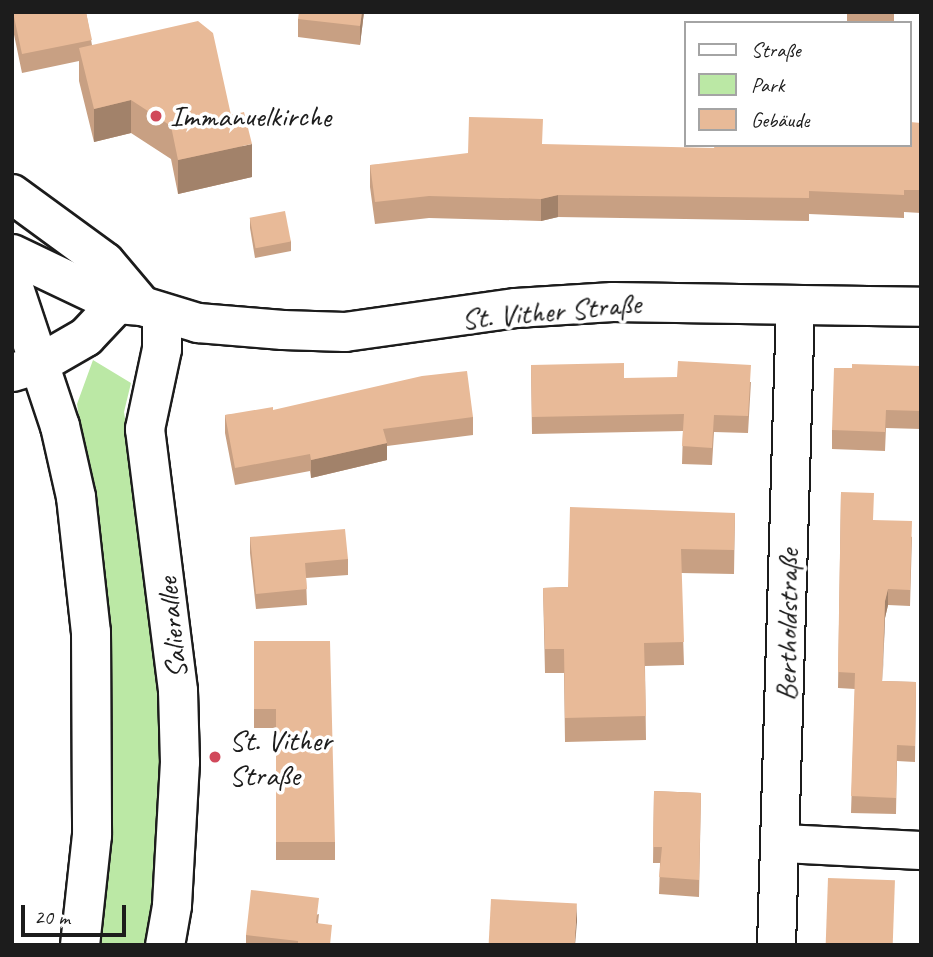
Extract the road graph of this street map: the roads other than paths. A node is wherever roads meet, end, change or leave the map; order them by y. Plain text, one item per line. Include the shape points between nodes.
1 (12, 194) edge
2 (12, 254) edge
3 (12, 282) edge
4 (794, 305) junction
5 (921, 307) edge
6 (140, 308) junction
7 (27, 368) edge
8 (782, 843) junction
9 (921, 850) edge
10 (80, 945) edge
11 (165, 945) edge
12 (776, 945) edge

1 - 6 street via 105,262
2 - 6 street, St. Vither Straße
3 - 7 street
4 - 5 street, St. Vither Straße
4 - 6 street, St. Vither Straße via 613,302 516,307 345,332 198,323
4 - 8 street, Bertholdstraße
6 - 7 street
6 - 11 street, Salierallee via 162,349 145,429 178,691 177,801
7 - 10 street via 76,497 91,632 92,835
8 - 9 street
8 - 12 street, Bertholdstraße

